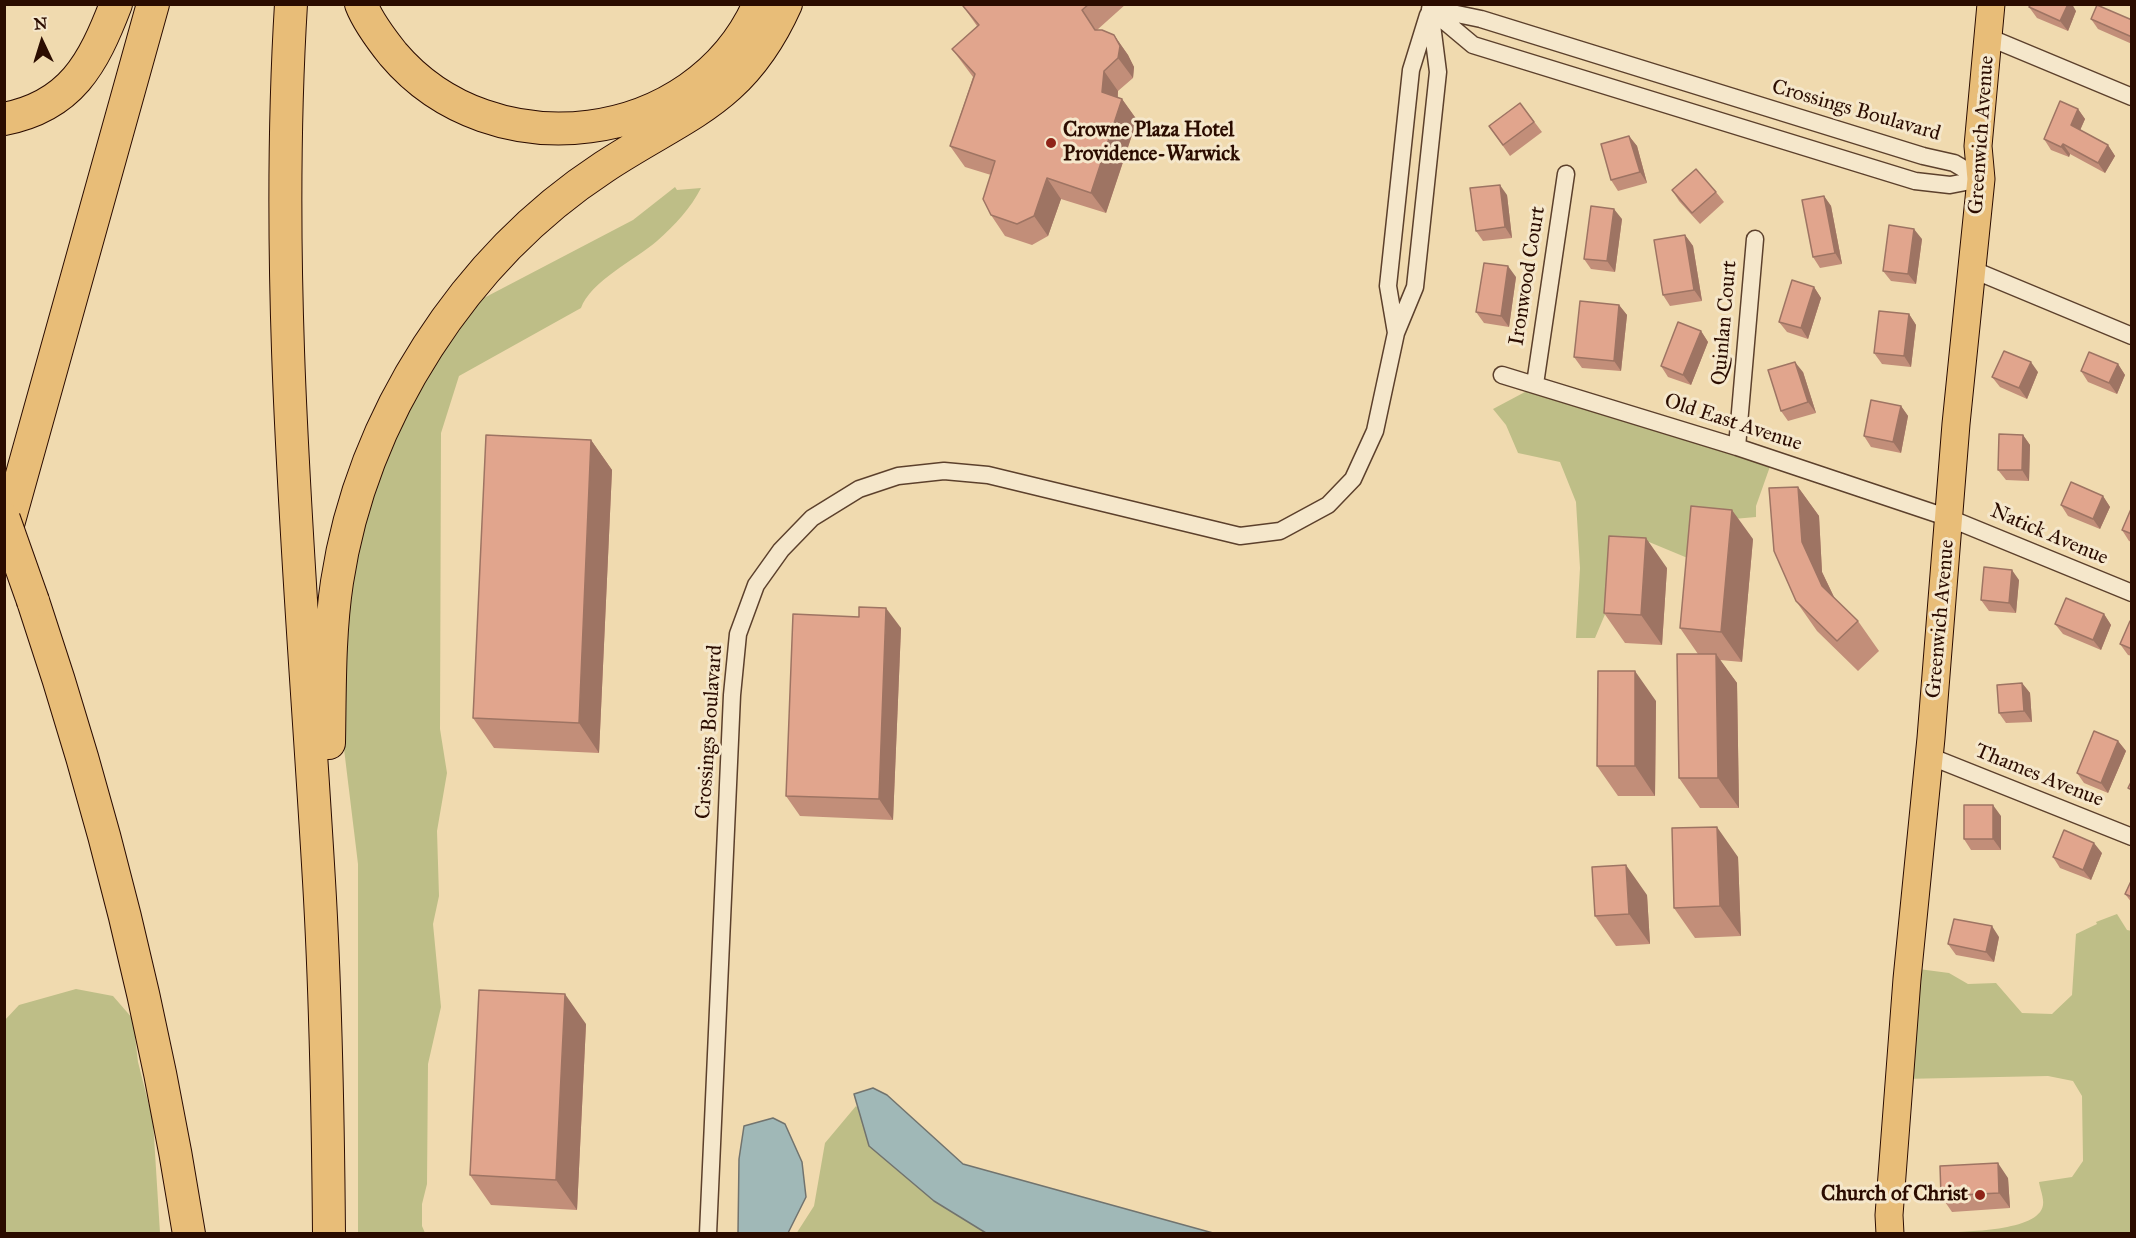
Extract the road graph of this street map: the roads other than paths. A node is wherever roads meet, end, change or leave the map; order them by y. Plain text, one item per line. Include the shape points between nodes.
1 (116, 4) edge
2 (153, 4) edge
3 (291, 4) edge
4 (361, 4) edge
5 (759, 4) edge
6 (786, 4) edge
7 (1991, 4) edge
8 (1430, 9) junction
9 (1988, 37) junction
10 (2132, 97) edge
11 (4, 119) edge
12 (1566, 174) dead end
13 (1980, 179) junction
14 (1755, 239) dead end
15 (1971, 269) junction
16 (1396, 333) junction
17 (2132, 336) edge
18 (1502, 375) dead end
19 (1534, 384) junction
20 (1737, 447) junction
21 (1949, 518) junction
22 (4, 519) edge
23 (4, 539) edge
24 (2132, 593) edge
25 (1929, 756) junction
26 (2132, 837) edge
27 (325, 1014) junction
28 (189, 1233) edge
29 (329, 1233) edge
30 (708, 1233) edge
31 (1890, 1233) edge

1 - 11 highway via 97,48 70,88 47,105
2 - 23 highway
3 - 27 highway via 284,179 286,355
4 - 5 highway via 401,62 454,104 524,128 569,130 629,119 685,91 729,51
6 - 27 highway via 756,57 721,95 691,117 604,167 513,241 439,331 378,440 350,525 333,615
7 - 9 main road, Greenwich Avenue
8 - 13 street, Crossings Boulavard via 1480,19 1954,163
8 - 13 street via 1473,45 1915,181 1950,185
8 - 16 street, Crossings Boulavard via 1411,70 1395,218 1388,286
8 - 16 street, Crossings Boulavard via 1438,72 1415,287
9 - 10 street
9 - 13 main road, Greenwich Avenue via 1978,146
12 - 19 street, Ironwood Court
13 - 15 main road, Greenwich Avenue
14 - 20 street, Quinlan Court
15 - 17 street
15 - 21 main road, Greenwich Avenue
16 - 30 street, Crossings Boulavard via 1376,430 1353,479 1328,505 1280,531 1240,536 987,475 944,471 898,476 859,489 812,518 781,550 756,585 738,634
18 - 19 street, Old East Avenue
19 - 20 street, Old East Avenue
20 - 21 street, Old East Avenue
21 - 24 street, Natick Avenue
21 - 25 main road, Greenwich Avenue
22 - 28 highway, bridge via 85,770 130,938
25 - 26 street, Thames Avenue
25 - 31 main road, Greenwich Avenue via 1907,978
27 - 29 highway

